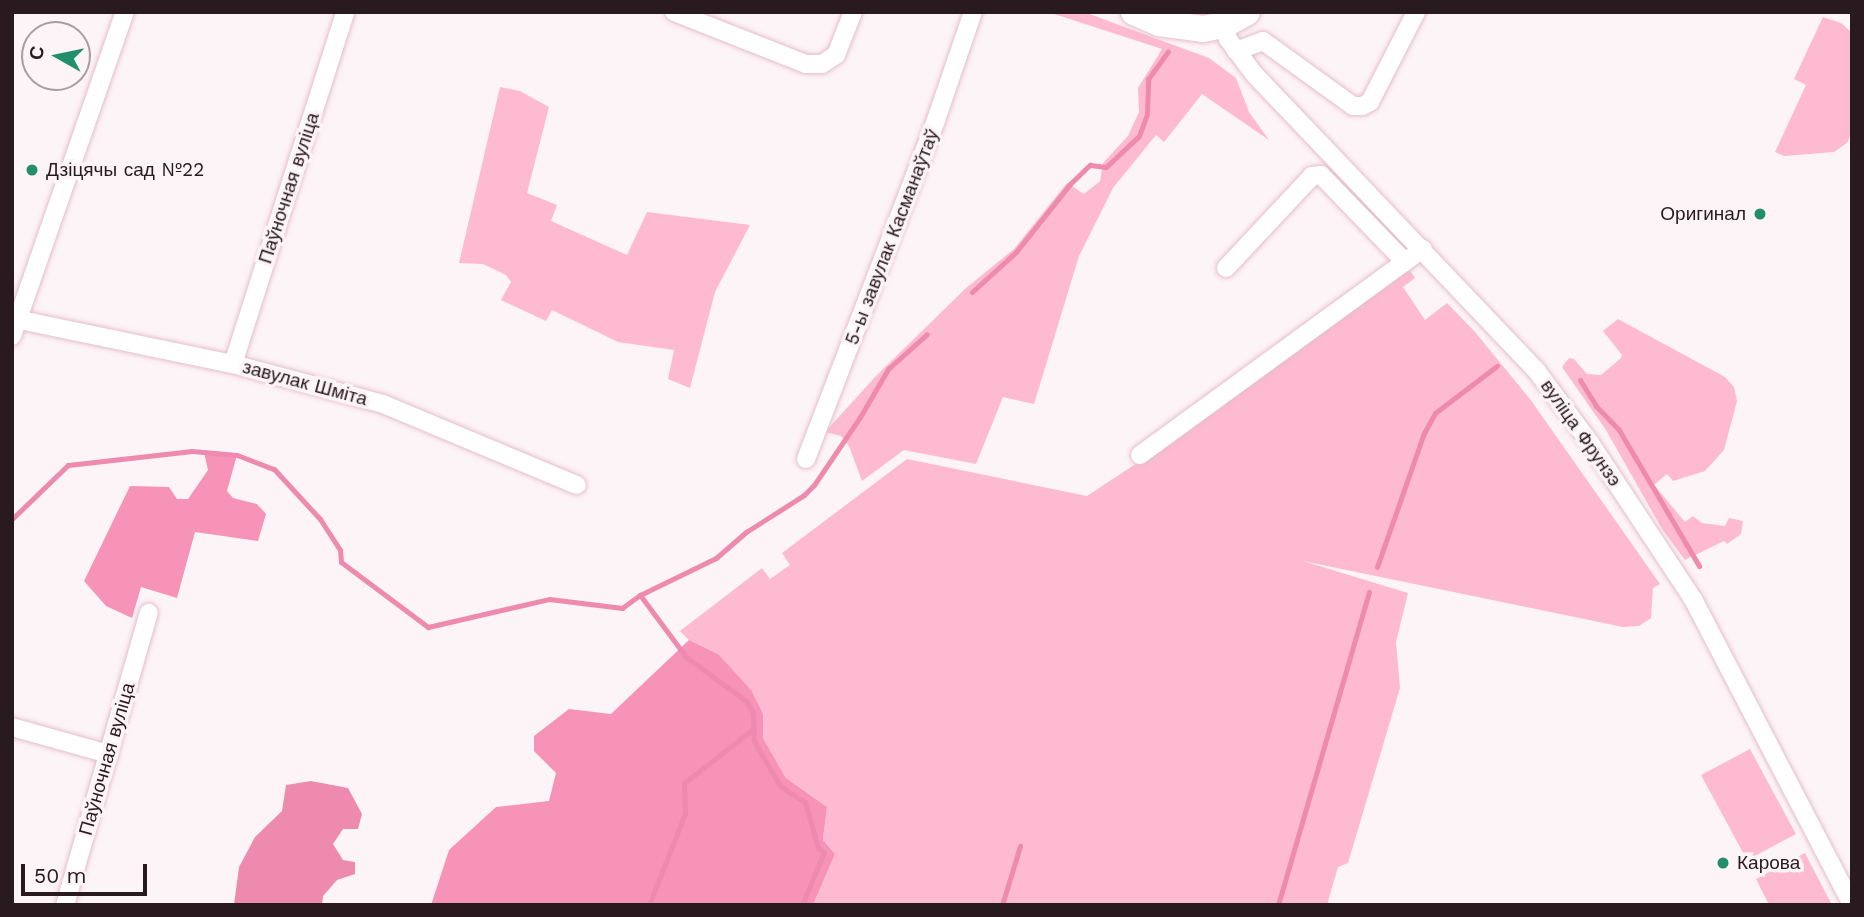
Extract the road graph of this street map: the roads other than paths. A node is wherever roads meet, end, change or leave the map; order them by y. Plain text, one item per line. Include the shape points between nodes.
1 (125, 12) edge
2 (345, 12) edge
3 (674, 12) edge
4 (853, 12) edge
5 (973, 12) edge
6 (1134, 12) edge
7 (1416, 12) edge
8 (1235, 19) edge
9 (1236, 51) junction
10 (1423, 249) junction
11 (1405, 262) junction
12 (1226, 268) dead end
13 (16, 328) edge
14 (233, 364) junction
15 (1140, 455) dead end
16 (806, 459) dead end
17 (578, 485) dead end
18 (149, 613) dead end
19 (12, 727) edge
20 (109, 754) junction
21 (1852, 904) edge
22 (65, 905) edge

1 - 13 street, завулак Шміта
2 - 14 street, Паўночная вуліца
3 - 4 street via 806,64 822,64 836,55
5 - 16 street, 5-ы завулак Касманаўтаў
6 - 8 main road via 1184,29
7 - 9 street via 1370,102 1362,106 1353,106 1263,41
8 - 9 street, вуліца Фрунзэ
9 - 10 street, вуліца Фрунзэ
10 - 11 street
10 - 21 street, вуліца Фрунзэ via 1536,370 1686,587
11 - 12 street via 1321,175 1312,176
11 - 15 street
13 - 14 street, завулак Шміта
14 - 17 street, завулак Шміта via 383,404
18 - 20 street, Паўночная вуліца
19 - 20 street
20 - 22 street, Паўночная вуліца

